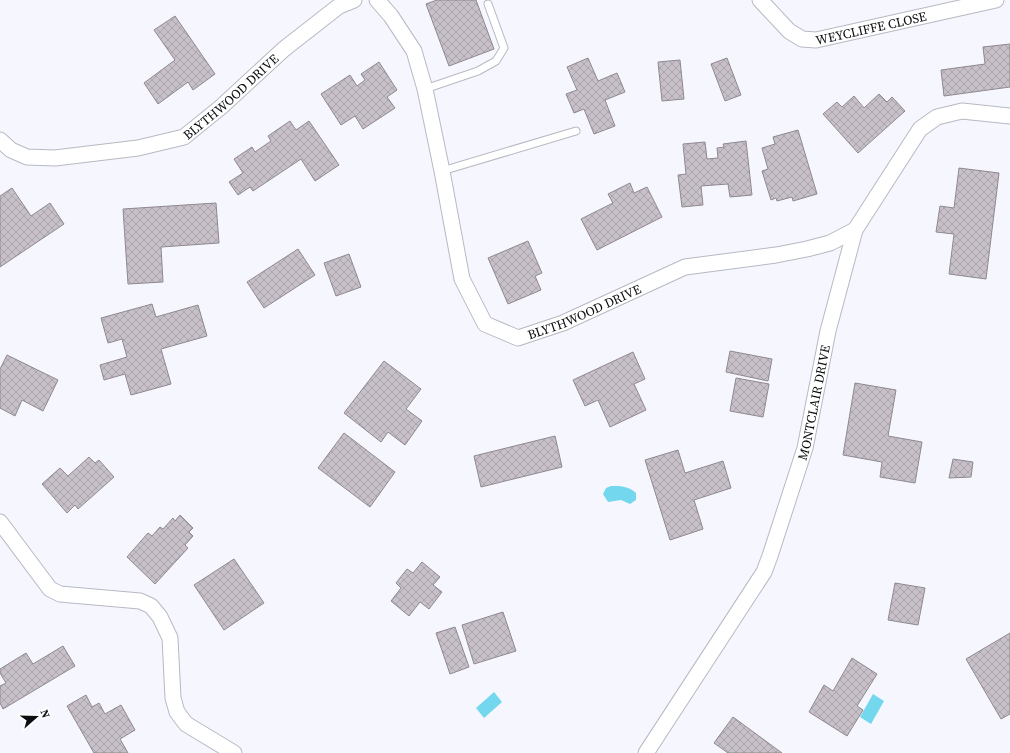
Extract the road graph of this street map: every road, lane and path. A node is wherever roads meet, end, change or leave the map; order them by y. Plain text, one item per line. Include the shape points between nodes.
1 (354, 0) edge
2 (377, 0) edge
3 (760, 0) edge
4 (996, 0) edge
5 (488, 4) dead end
6 (425, 89) junction
7 (1010, 116) edge
8 (576, 131) dead end
9 (0, 140) edge
10 (442, 172) junction
11 (855, 230) junction
12 (0, 522) edge
13 (234, 753) edge
14 (646, 753) edge

1 - 9 street, BLYTHWOOD DRIVE via 339,6 284,49 221,107 184,136 138,148 55,158 27,157 11,150
2 - 6 street, BLYTHWOOD DRIVE via 414,51
3 - 4 street, WEYCLIFFE CLOSE via 788,31 802,39 816,40
5 - 6 lane via 504,48 496,61 478,71
6 - 10 street, BLYTHWOOD DRIVE
7 - 11 street, MONTCLAIR DRIVE via 962,111 937,117 920,128
8 - 10 lane
10 - 11 street, BLYTHWOOD DRIVE via 462,279 485,324 518,338 563,323 685,267 807,250 830,243
11 - 14 street, MONTCLAIR DRIVE via 828,332 805,448 764,572
12 - 13 street via 50,588 60,594 140,601 151,606 160,617 170,638 177,712 186,724

